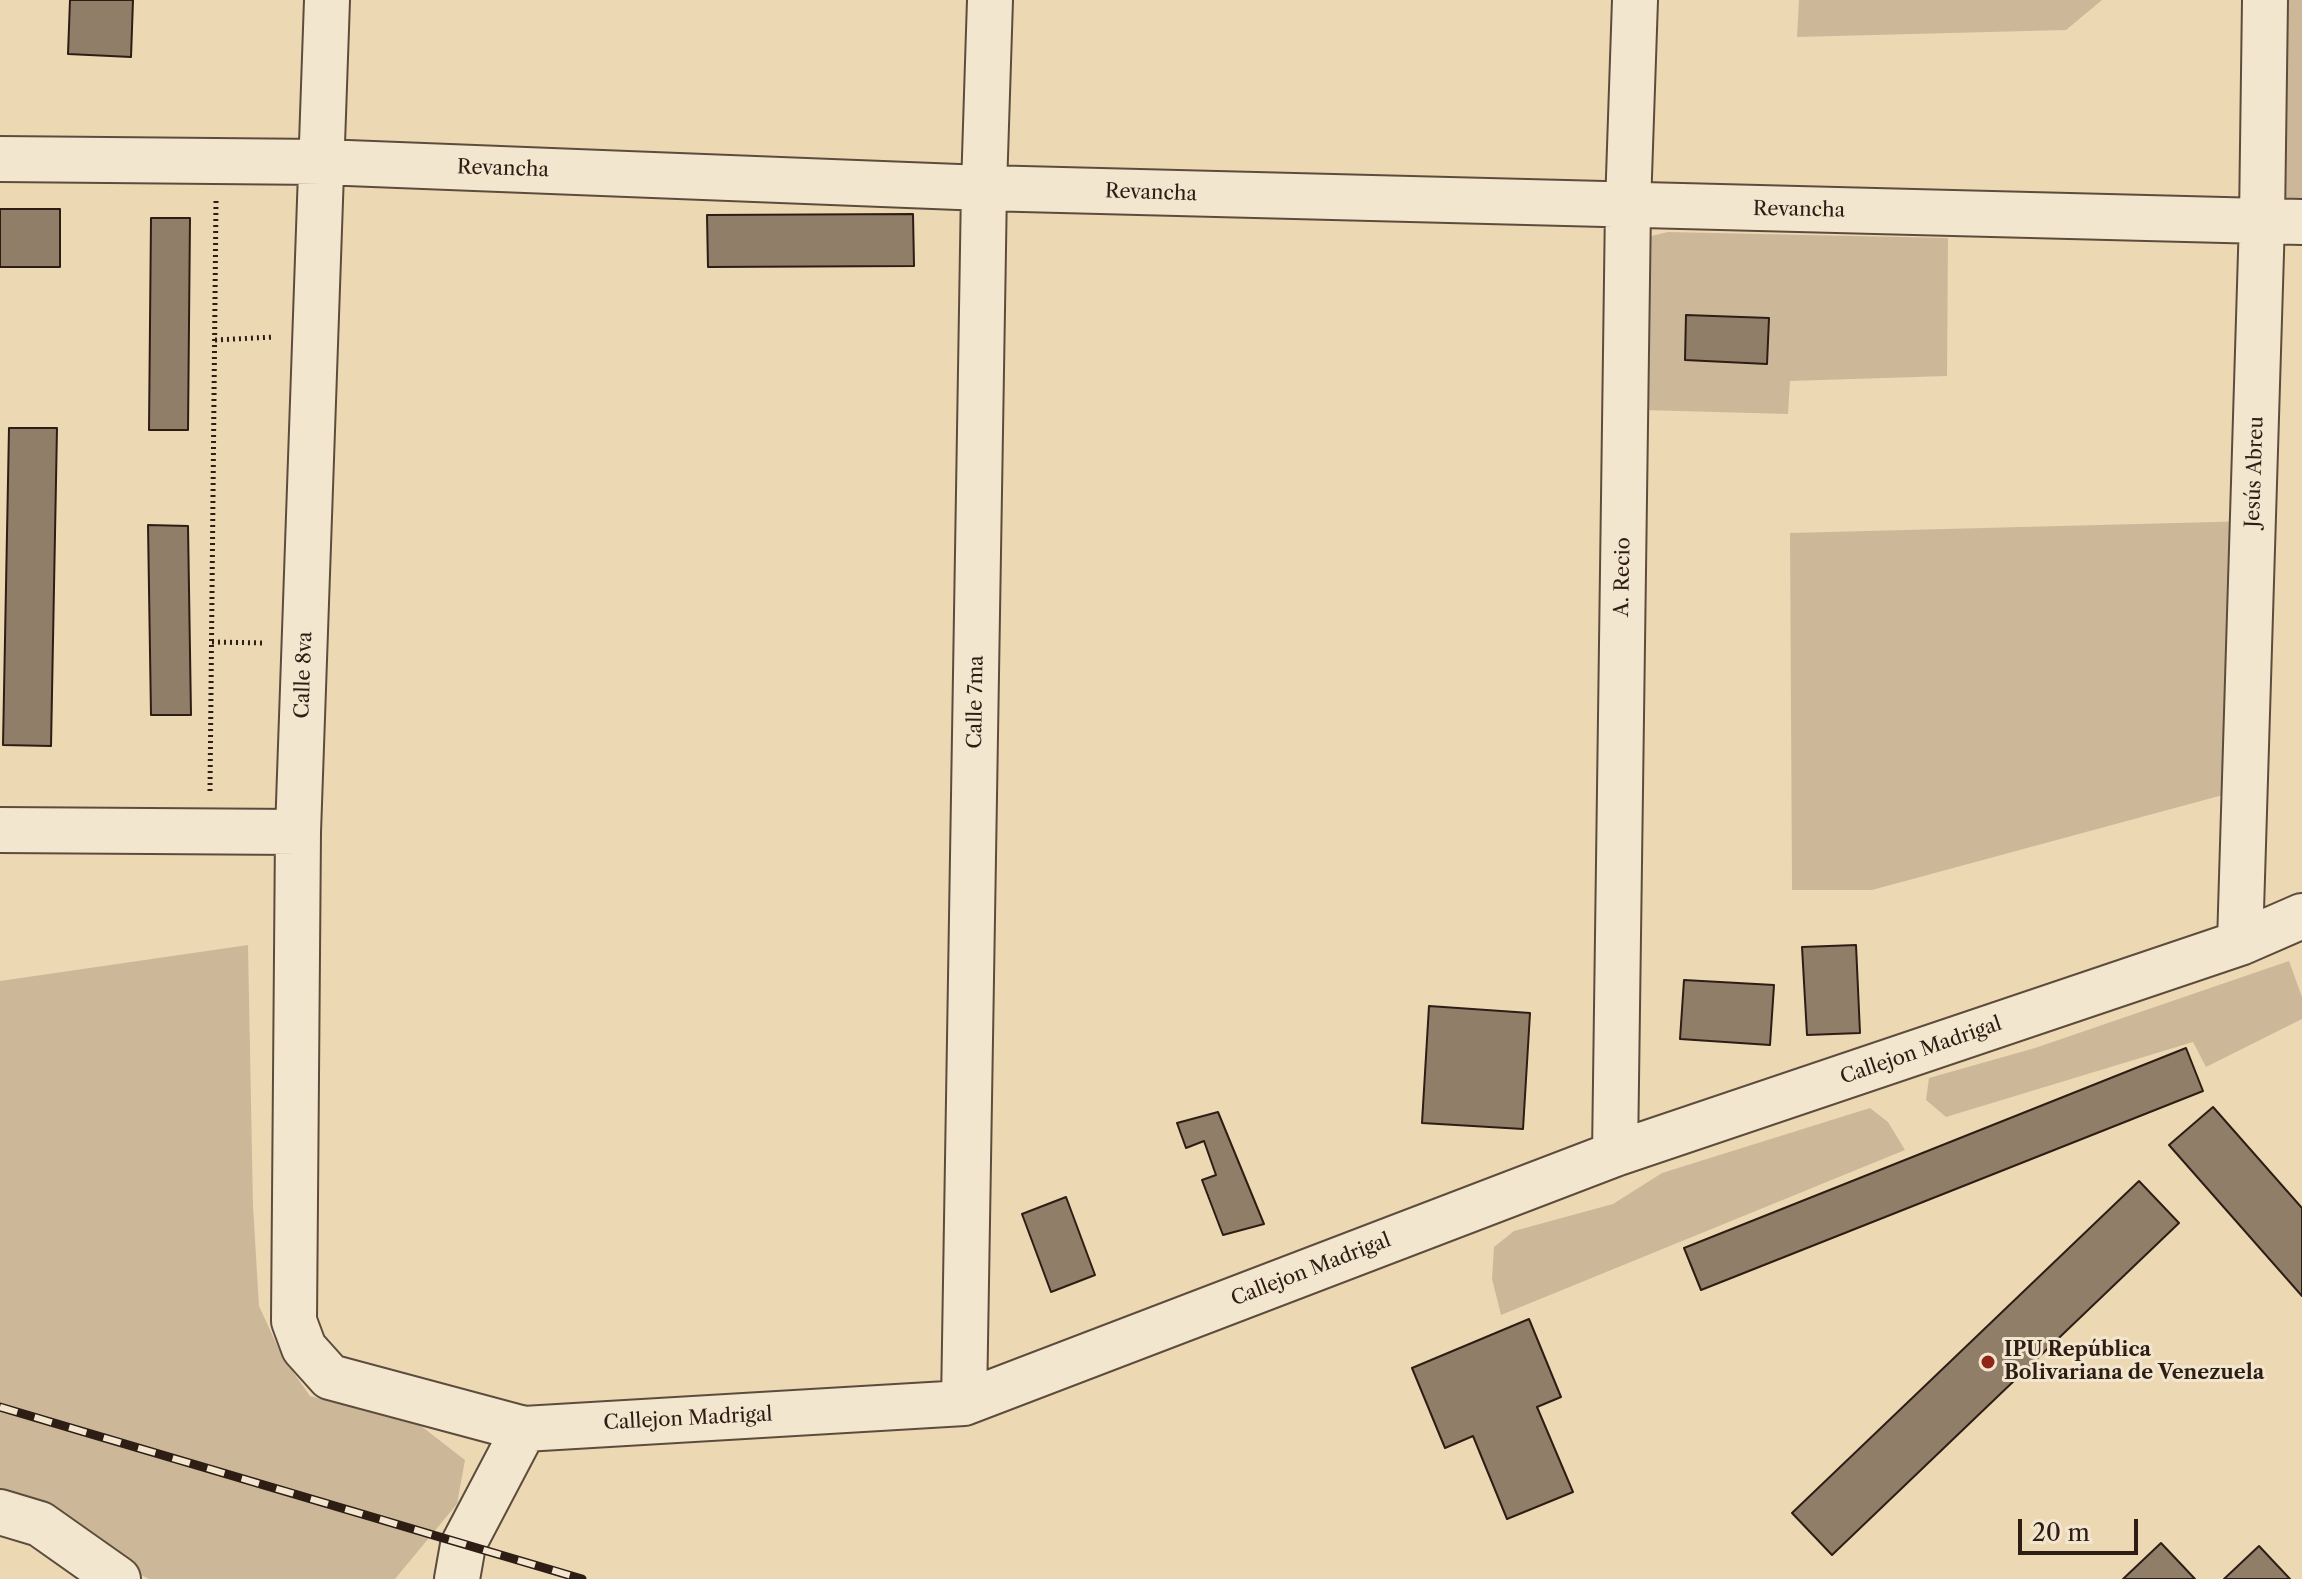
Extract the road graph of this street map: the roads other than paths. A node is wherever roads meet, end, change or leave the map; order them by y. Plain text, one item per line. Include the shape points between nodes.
1 (327, 0) edge
2 (990, 0) edge
3 (1635, 0) edge
4 (2265, 0) edge
5 (0, 159) edge
6 (322, 162) junction
7 (984, 188) junction
8 (1628, 206) junction
9 (2282, 221) edge
10 (0, 830) edge
11 (298, 832) junction
12 (2302, 916) edge
13 (2240, 943) junction
14 (1615, 1154) junction
15 (304, 1348) joint
16 (964, 1403) junction
17 (524, 1429) junction
18 (0, 1512) edge
19 (118, 1579) edge
20 (457, 1579) edge

1 - 6 street, Calle 8va
2 - 7 street, Calle 7ma
3 - 8 street, A. Recio
4 - 9 street, Jesús Abreu
5 - 6 street, Revancha
6 - 7 street, Revancha
6 - 11 street, Calle 8va
7 - 8 street, Revancha
7 - 16 street, Calle 7ma
8 - 9 street, Revancha
8 - 14 street, A. Recio
9 - 13 street, Jesús Abreu
10 - 11 street
11 - 15 street, Calle 8va via 294,1321
12 - 13 street, Callejon Madrigal
13 - 14 street, Callejon Madrigal
14 - 16 street, Callejon Madrigal
15 - 17 street, Callejon Madrigal via 330,1377
16 - 17 street, Callejon Madrigal
17 - 20 street via 463,1545
18 - 19 street via 40,1524

